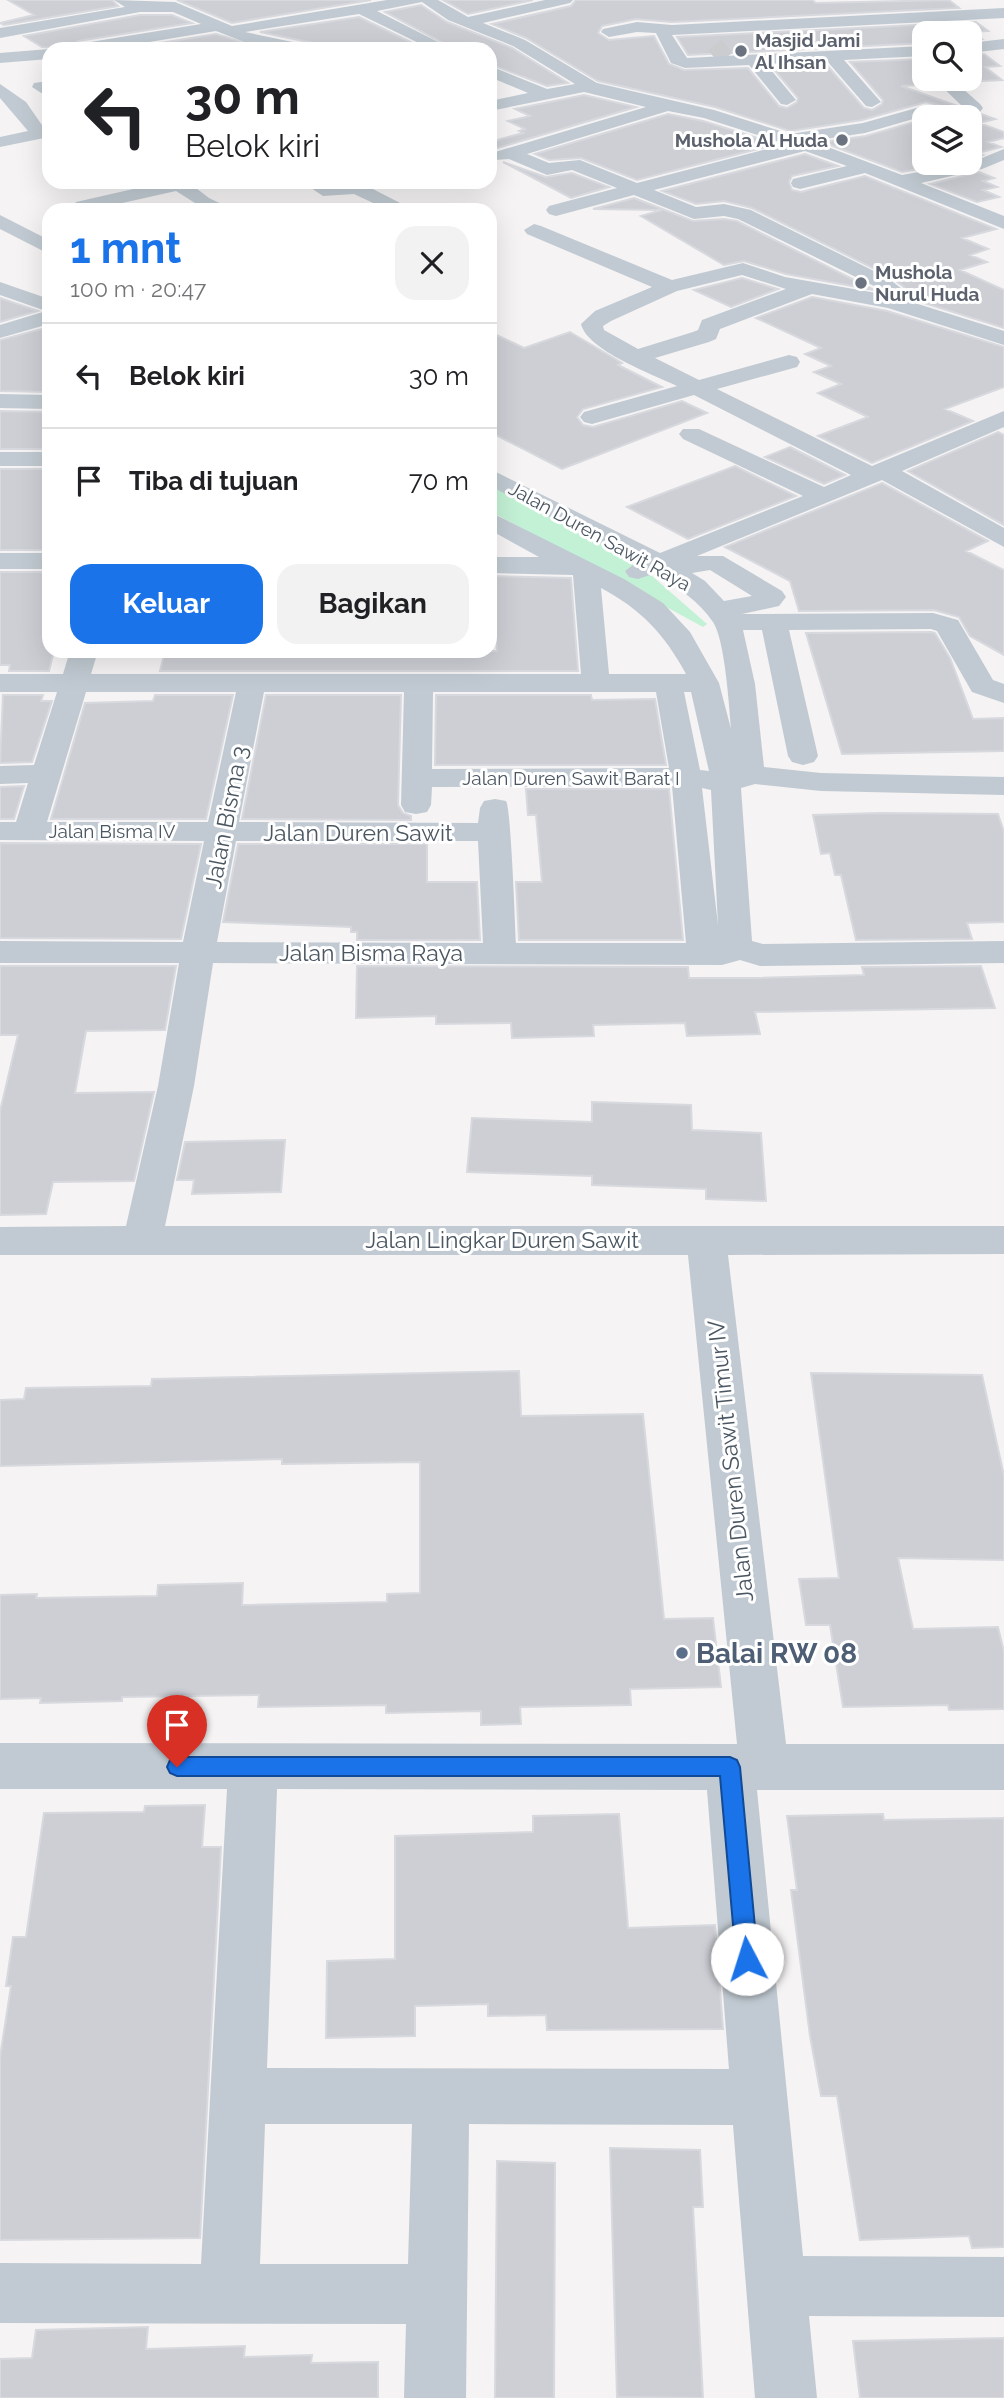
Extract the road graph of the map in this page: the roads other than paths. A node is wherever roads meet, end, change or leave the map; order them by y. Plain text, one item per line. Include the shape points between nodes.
1 (416, 0) edge
2 (428, 0) edge
3 (565, 0) edge
4 (129, 4) edge
5 (359, 8) junction
6 (1004, 13) edge
7 (468, 22) junction
8 (221, 27) junction
9 (703, 27) junction
10 (668, 29) junction
11 (609, 32) dead end
12 (0, 33) edge
13 (255, 40) junction
14 (124, 42) edge
15 (246, 42) edge
16 (266, 42) edge
17 (429, 42) edge
18 (1004, 44) edge
19 (716, 45) tunnel mouth
20 (982, 46) edge
21 (42, 55) edge
22 (832, 56) junction
23 (912, 56) edge
24 (0, 58) edge
25 (755, 61) junction
26 (497, 74) edge
27 (592, 87) junction
28 (0, 89) edge
29 (955, 91) edge
30 (546, 94) junction
31 (787, 100) dead end
32 (42, 101) edge
33 (872, 102) dead end
34 (497, 104) edge
35 (20, 106) junction
36 (670, 106) junction
37 (42, 131) edge
38 (42, 133) edge
39 (787, 139) junction
40 (0, 142) edge
41 (807, 145) junction
42 (1004, 154) edge
43 (497, 155) edge
44 (867, 167) junction
45 (902, 181) junction
46 (800, 183) dead end
47 (152, 189) edge
48 (184, 189) edge
49 (324, 189) edge
50 (343, 189) edge
51 (357, 189) edge
52 (375, 189) edge
53 (634, 191) junction
54 (364, 192) junction
55 (95, 203) edge
56 (205, 203) edge
57 (388, 203) edge
58 (556, 210) dead end
59 (0, 221) edge
60 (1004, 223) edge
61 (534, 230) dead end
62 (0, 237) edge
63 (42, 245) edge
64 (670, 286) junction
65 (0, 288) edge
66 (808, 288) junction
67 (892, 302) junction
68 (42, 303) edge
69 (42, 320) edge
70 (0, 335) edge
71 (42, 338) edge
72 (1004, 338) edge
73 (636, 357) junction
74 (789, 362) dead end
75 (700, 388) junction
76 (0, 401) edge
77 (42, 402) edge
78 (592, 417) dead end
79 (1004, 418) edge
80 (691, 434) dead end
81 (42, 459) edge
82 (1, 460) edge
83 (877, 472) junction
84 (497, 480) edge
85 (824, 496) junction
86 (497, 524) edge
87 (1004, 539) edge
88 (0, 561) edge
89 (42, 561) edge
90 (497, 565) edge
91 (661, 565) junction
92 (580, 568) junction
93 (614, 583) junction
94 (722, 616) junction
95 (773, 620) junction
96 (82, 658) edge
97 (233, 658) edge
98 (75, 682) junction
99 (238, 682) junction
100 (419, 682) junction
101 (596, 682) junction
102 (667, 682) junction
103 (0, 683) edge
104 (705, 683) junction
105 (1004, 694) edge
106 (803, 756) dead end
107 (44, 774) junction
108 (0, 775) edge
109 (686, 777) junction
110 (417, 778) junction
111 (738, 778) junction
112 (498, 779) junction
113 (1004, 786) edge
114 (14, 831) edge
115 (224, 831) junction
116 (416, 831) junction
117 (493, 832) junction
118 (740, 948) junction
119 (0, 951) edge
120 (198, 951) junction
121 (500, 952) junction
122 (1004, 952) edge
123 (704, 953) junction
124 (706, 1238) junction
125 (143, 1240) junction
126 (1004, 1240) edge
127 (0, 1241) edge
128 (0, 1766) edge
129 (253, 1767) junction
130 (747, 1767) junction
131 (1004, 1767) edge
132 (239, 2096) junction
133 (441, 2097) junction
134 (759, 2097) junction
135 (776, 2286) junction
136 (1004, 2287) edge
137 (0, 2294) edge
138 (229, 2294) junction
139 (437, 2294) junction
140 (435, 2398) edge
141 (786, 2398) edge

1 - 5 street
2 - 7 street
3 - 7 street
4 - 8 street via 175,7
4 - 12 street
5 - 8 street
5 - 17 street
6 - 9 street
7 - 27 street via 519,43
8 - 13 street
8 - 14 street
9 - 10 street
9 - 19 street
10 - 11 street via 637,27
10 - 25 street via 663,32 677,61
13 - 15 street
13 - 16 street
18 - 20 street
21 - 24 street
22 - 23 street
22 - 25 street
22 - 33 street
25 - 31 street
26 - 30 street
27 - 30 street
27 - 36 street
28 - 35 street
29 - 39 street via 974,108 946,116 927,110 864,128
30 - 34 street
32 - 35 street
35 - 37 street
36 - 39 street
36 - 43 street
38 - 40 street
39 - 41 street
41 - 44 street
41 - 53 street
42 - 45 street
43 - 53 street via 547,169 574,164
44 - 45 street
44 - 46 street
45 - 60 street
47 - 55 street
48 - 56 street
49 - 50 street
51 - 54 street
52 - 54 street
53 - 58 street
53 - 67 street via 694,214 731,211 766,223 793,241 887,285 893,292
54 - 57 street
59 - 63 street
61 - 64 street
62 - 63 street
64 - 66 street via 738,269
64 - 73 street via 592,324 594,333 606,342
65 - 68 street
66 - 67 street
66 - 73 street via 710,325 708,334 701,337
67 - 72 street
69 - 70 street
70 - 71 street
73 - 75 street
74 - 75 street
75 - 78 street
75 - 83 street
76 - 77 street
79 - 83 street
80 - 85 street
81 - 82 street
83 - 85 street
83 - 87 street
84 - 91 street, Jalan Duren Sawit Raya
85 - 91 street
86 - 92 street, Jalan Duren Sawit Raya
88 - 89 street
90 - 92 street
91 - 93 street
91 - 94 street, Jalan Duren Sawit Raya via 696,586
91 - 94 street via 714,562 773,597
92 - 93 street, Jalan Duren Sawit Raya
92 - 101 street
93 - 104 street, Jalan Duren Sawit Raya via 655,609 679,638
94 - 95 street
94 - 111 street, Jalan Duren Sawit Raya via 741,684
95 - 105 street via 933,621 948,626 982,686
95 - 106 street
96 - 98 street, Jalan Bisma IV
97 - 99 street, Jalan Bisma 3
98 - 99 street
98 - 103 street
98 - 107 street, Jalan Bisma IV
99 - 100 street
99 - 115 street, Jalan Bisma 3
100 - 101 street via 461,672
100 - 110 street
101 - 102 street
102 - 104 street
102 - 109 street
104 - 111 street, Jalan Duren Sawit Raya
107 - 108 street
107 - 114 street, Jalan Bisma IV
109 - 111 street, Jalan Duren Sawit Barat I
109 - 112 street, Jalan Duren Sawit Barat I
109 - 123 street
110 - 112 street, Jalan Duren Sawit Barat I
110 - 116 street
111 - 113 street, Jalan Duren Sawit Barat I
111 - 118 street, Jalan Duren Sawit Raya via 735,940
112 - 117 street
114 - 115 street, Jalan Bisma IV
115 - 116 street, Jalan Duren Sawit
115 - 120 street, Jalan Bisma 3
116 - 117 street, Jalan Duren Sawit
117 - 121 street
118 - 122 street via 760,955
118 - 123 street, Jalan Bisma Raya
119 - 120 street, Jalan Bisma Raya
120 - 121 street, Jalan Bisma Raya
120 - 125 street, Jalan Bisma 3 via 176,1086
121 - 123 street, Jalan Bisma Raya
124 - 125 street, Jalan Lingkar Duren Sawit
124 - 126 street, Jalan Lingkar Duren Sawit
124 - 130 street, Jalan Duren Sawit Timur IV
125 - 127 street, Jalan Lingkar Duren Sawit
128 - 129 street
129 - 130 street
129 - 132 street
130 - 131 street
130 - 134 street, Jalan Duren Sawit Timur IV
132 - 133 street
132 - 138 street
133 - 134 street
133 - 139 street
134 - 135 street, Jalan Duren Sawit Timur IV
135 - 136 street
135 - 141 street, Jalan Duren Sawit Timur IV
137 - 138 street
138 - 139 street
139 - 140 street

